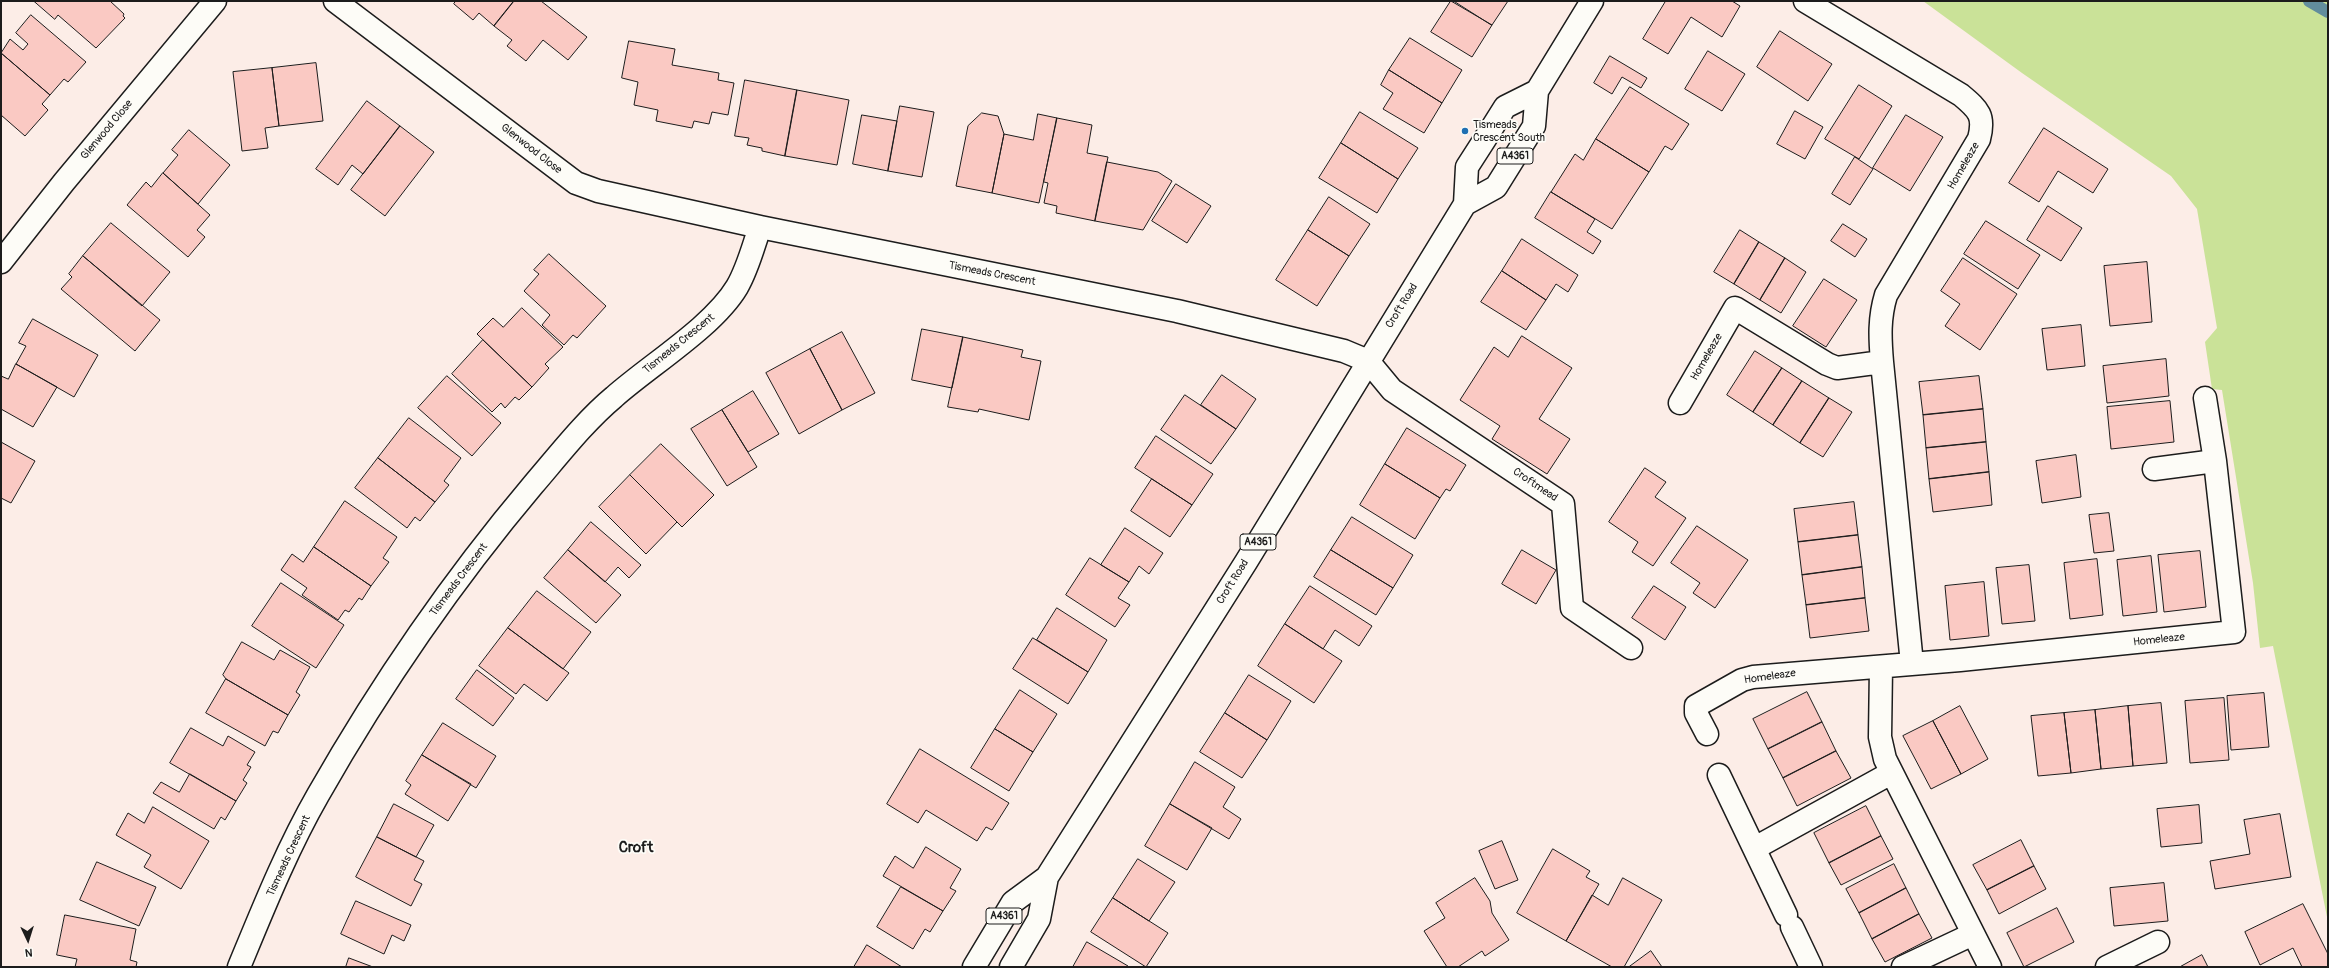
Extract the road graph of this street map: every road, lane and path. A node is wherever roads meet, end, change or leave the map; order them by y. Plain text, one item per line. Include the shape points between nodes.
1 (215, 1) edge
2 (335, 1) edge
3 (1592, 1) edge
4 (1805, 1) edge
5 (1537, 91) junction
6 (1465, 204) junction
7 (760, 227) junction
8 (1, 262) edge
9 (1368, 361) junction
10 (1882, 362) junction
11 (2205, 398) dead end
12 (1680, 403) dead end
13 (2215, 461) junction
14 (2154, 469) dead end
15 (1631, 648) dead end
16 (1912, 664) junction
17 (1881, 667) junction
18 (1707, 734) dead end
19 (1891, 773) junction
20 (1719, 775) dead end
21 (1755, 848) junction
22 (1047, 877) junction
23 (1973, 934) junction
24 (2158, 942) dead end
25 (239, 967) edge
26 (974, 967) edge
27 (1011, 967) edge
28 (1811, 967) edge
29 (1903, 967) edge
30 (1990, 967) edge
31 (2107, 967) edge

1 - 8 street, Glenwood Close
2 - 7 street, Glenwood Close via 576,183 598,191
3 - 5 street, Croft Road / A4361
4 - 10 street, Homeleaze via 1961,96 1976,108 1981,117 1980,139 1886,295 1879,330
5 - 6 street, Croft Road / A4361 via 1534,126 1496,187
5 - 6 street, Croft Road / A4361 via 1505,108 1467,167
6 - 9 street, Croft Road / A4361
7 - 9 street, Tismeads Crescent via 1177,311 1321,344
7 - 25 street, Tismeads Crescent via 748,263 736,288 715,316 612,398 533,485 421,633 364,718 317,797
9 - 15 street, Croftmead via 1392,390 1563,504 1572,608
9 - 22 street, Croft Road / A4361 via 1246,562
10 - 12 street, Homeleaze via 1837,368 1736,308
10 - 16 street, Homeleaze
11 - 13 street, Homeleaze
13 - 14 street
13 - 16 street, Homeleaze via 2234,632
16 - 17 street, Homeleaze
17 - 18 street, Homeleaze via 1742,680 1696,706 1696,713
17 - 19 street via 1880,737 1884,759
19 - 21 street
19 - 23 street
20 - 21 street
21 - 28 street
22 - 26 street, Croft Road / A4361 via 1013,902
22 - 27 street, Croft Road / A4361 via 1039,919
23 - 29 street
23 - 30 street
24 - 31 street

